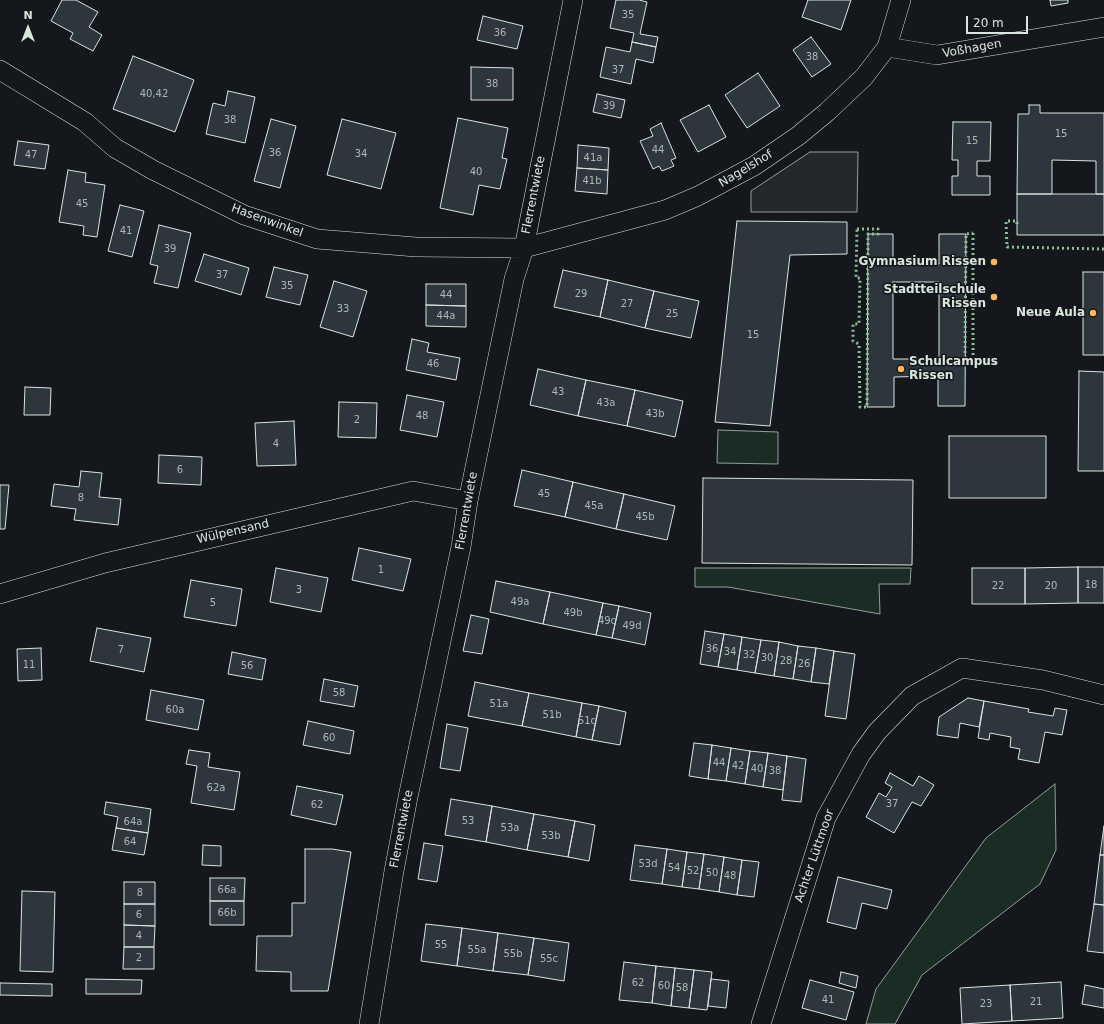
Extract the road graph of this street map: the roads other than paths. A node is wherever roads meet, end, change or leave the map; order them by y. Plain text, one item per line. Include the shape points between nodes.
1 (572, 0) edge
2 (901, 0) edge
3 (1104, 27) edge
4 (887, 47) junction
5 (0, 70) edge
6 (524, 248) junction
7 (468, 501) junction
8 (0, 594) edge
9 (1104, 695) edge
10 (369, 1024) edge
11 (761, 1024) edge

1 - 6 street, Flerrentwiete
2 - 4 street, Nagelshof
3 - 4 street, Voßhagen via 937,55
4 - 6 street, Nagelshof via 864,77 827,112 798,136 754,166 698,196 665,210
5 - 6 street, Hasenwinkel via 85,122 115,148 153,170 244,215 317,239 416,247
6 - 7 street, Flerrentwiete via 514,279
7 - 8 street, Wülpensand via 413,491 112,561
7 - 10 street, Flerrentwiete via 461,547 408,797
9 - 11 street, Achter Lüttmoor via 1043,680 962,668 912,696 877,732 861,754 826,818

